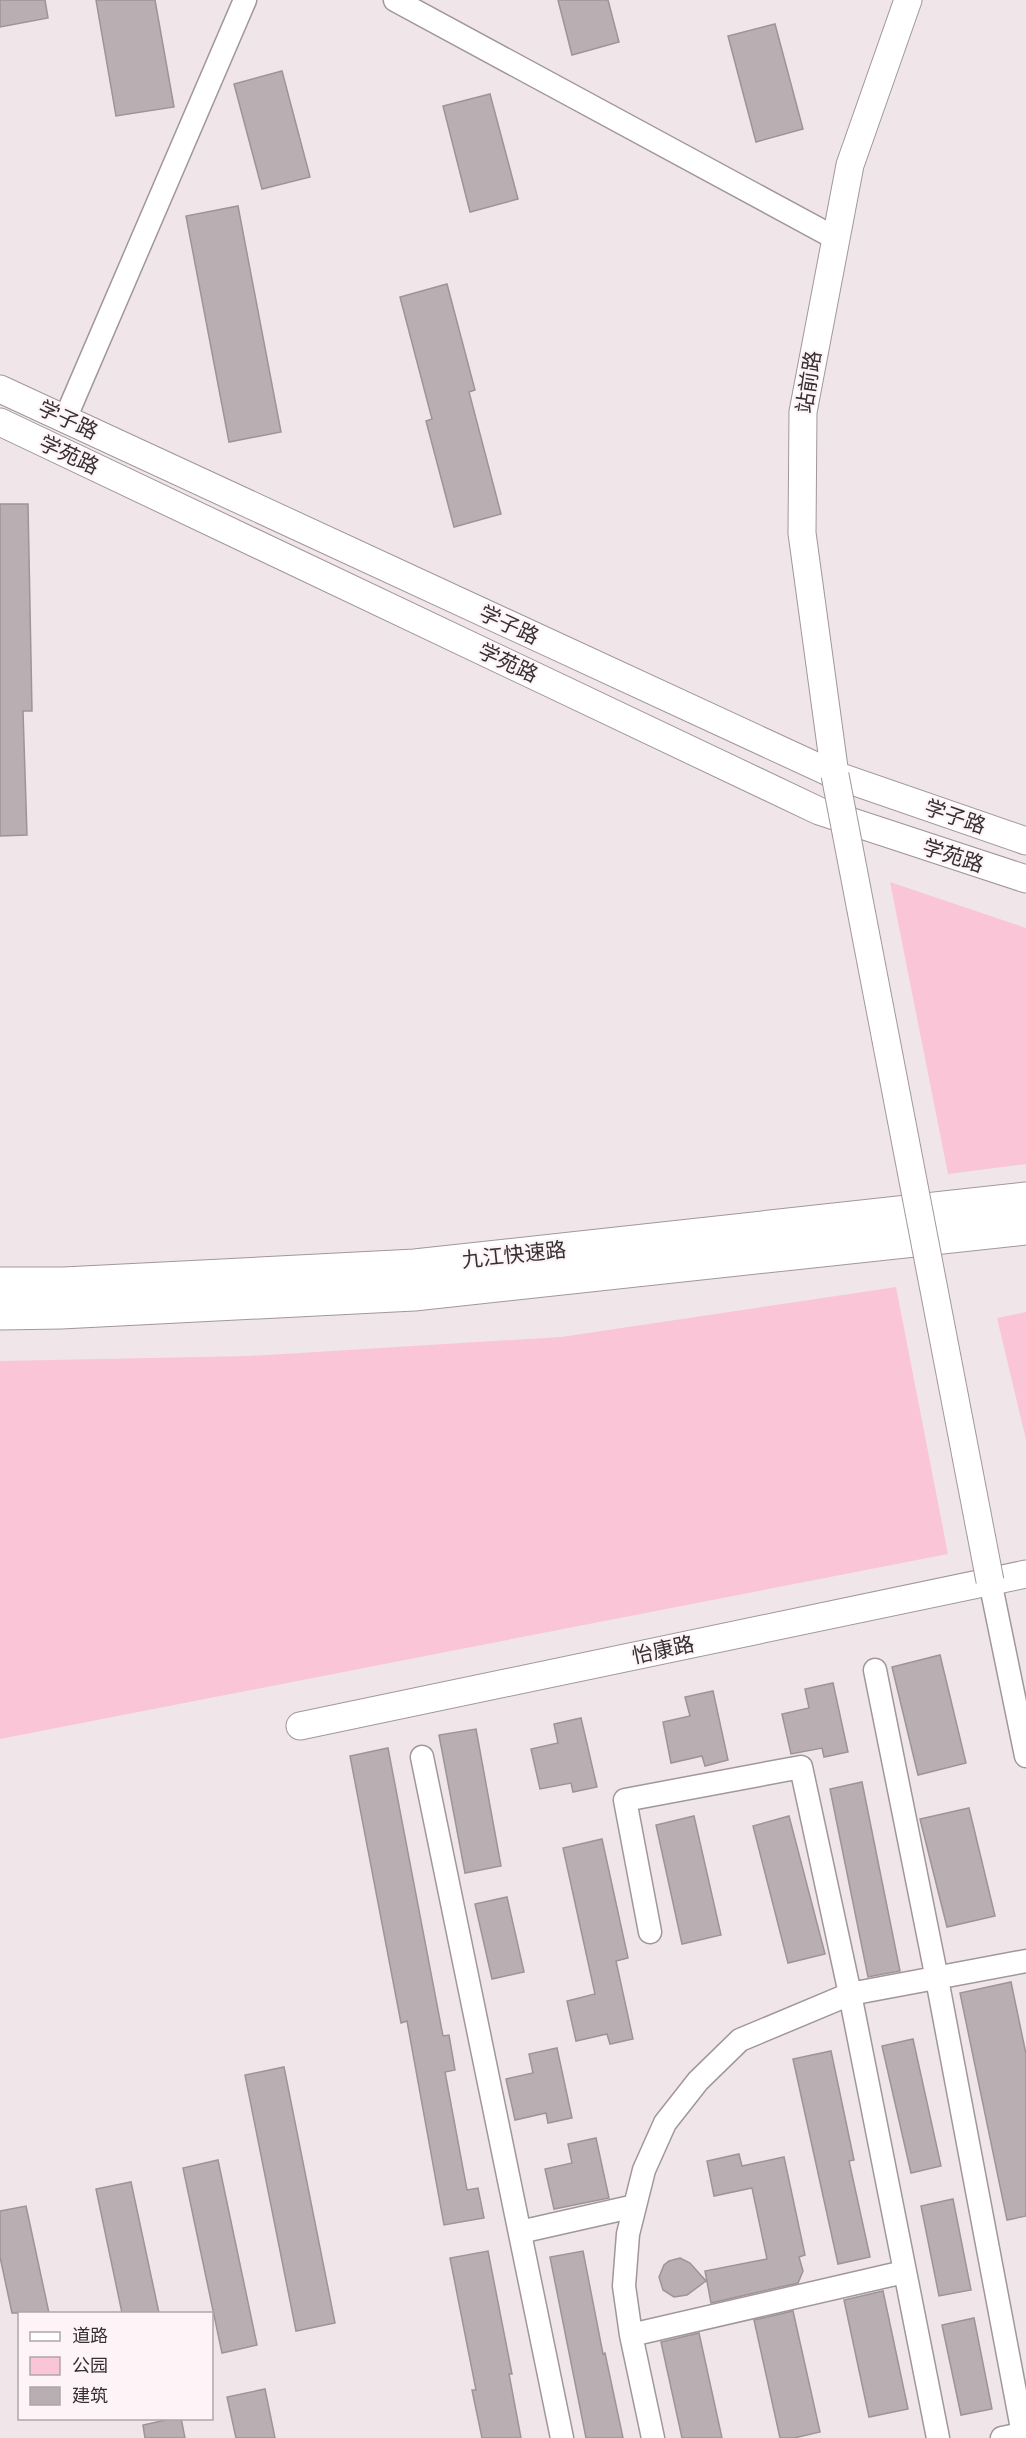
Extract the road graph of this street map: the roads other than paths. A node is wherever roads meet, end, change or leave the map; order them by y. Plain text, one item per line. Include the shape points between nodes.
1 (244, 0) edge
2 (395, 0) edge
3 (908, 0) edge
4 (835, 238) junction
5 (0, 389) edge
6 (65, 419) junction
7 (0, 422) edge
8 (835, 775) junction
9 (1026, 841) edge
10 (1026, 879) edge
11 (1026, 1199) edge
12 (1026, 1228) edge
13 (0, 1284) edge
14 (0, 1313) edge
15 (1026, 1574) edge
16 (990, 1581) junction
17 (875, 1670) dead end
18 (300, 1726) dead end
19 (1026, 1756) edge
20 (422, 1757) dead end
21 (650, 1932) dead end
22 (1026, 1961) edge
23 (937, 1979) junction
24 (850, 1994) junction
25 (635, 2206) junction
26 (519, 2232) junction
27 (904, 2272) junction
28 (631, 2335) junction
29 (1017, 2435) edge
30 (562, 2438) edge
31 (653, 2438) edge
32 (938, 2438) edge

1 - 6 street
2 - 4 street
3 - 4 street, 站前路 via 849,165
4 - 8 street, 站前路 via 803,412 802,533
5 - 6 street, 学子路
6 - 8 street, 学子路
7 - 10 street, 学苑路 via 819,811
8 - 9 street, 学子路
8 - 16 street, 站前路, bridge
11 - 13 highway, 九江快速路 via 415,1266
12 - 14 highway, 九江快速路 via 414,1294
15 - 16 street, 怡康路
16 - 18 street, 怡康路
16 - 19 street
17 - 23 street
20 - 26 street
21 - 24 street via 625,1800 801,1767
22 - 23 street
23 - 24 street
23 - 29 street
24 - 25 street via 740,2040 698,2080 665,2123 644,2170
24 - 27 street
25 - 26 street
25 - 28 street via 628,2234 624,2286
26 - 30 street
27 - 28 street
27 - 32 street
28 - 31 street

